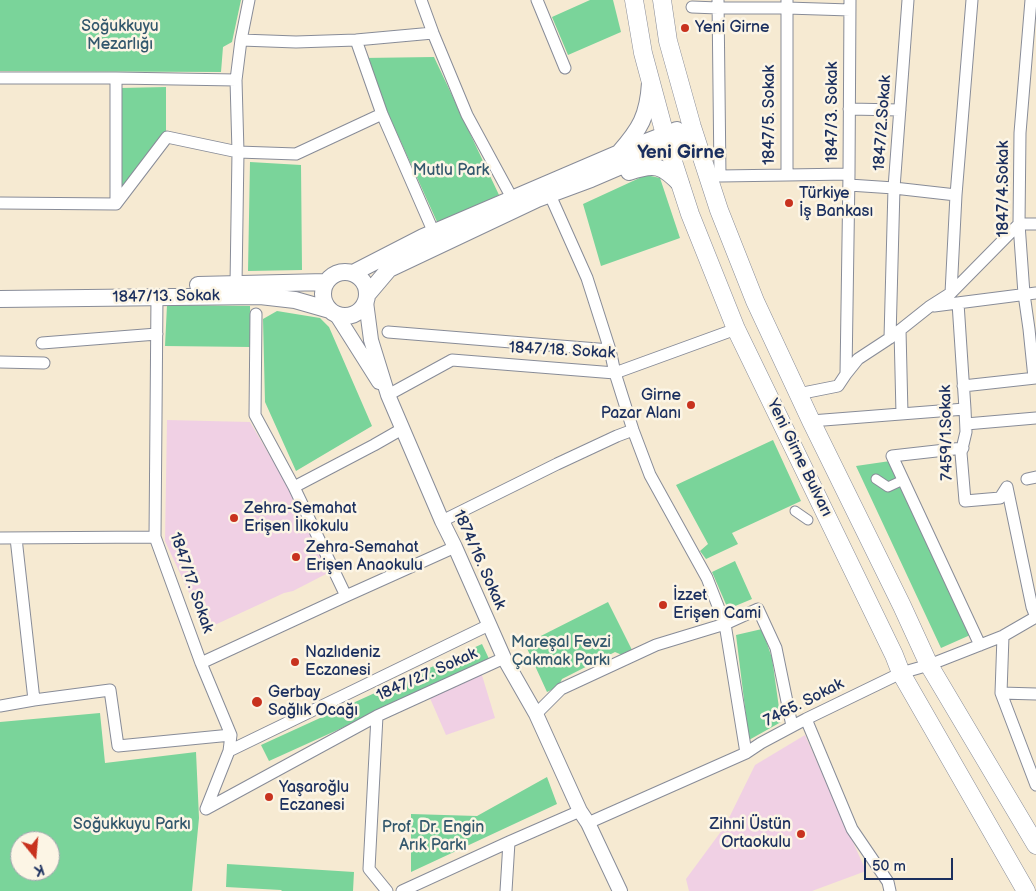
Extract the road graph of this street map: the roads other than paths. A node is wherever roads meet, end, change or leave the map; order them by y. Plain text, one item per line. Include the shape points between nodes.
1 (249, 0) edge
2 (421, 0) edge
3 (537, 0) edge
4 (634, 0) edge
5 (662, 0) edge
6 (908, 0) edge
7 (972, 0) edge
8 (1031, 0) edge
9 (718, 4) edge
10 (786, 4) edge
11 (850, 5) edge
12 (692, 6) dead end
13 (433, 33) junction
14 (241, 40) junction
15 (356, 40) junction
16 (565, 68) dead end
17 (0, 78) edge
18 (116, 78) junction
19 (650, 78) junction
20 (236, 80) junction
21 (849, 109) junction
22 (900, 110) junction
23 (382, 114) junction
24 (692, 126) junction
25 (667, 140) junction
26 (238, 152) junction
27 (618, 153) junction
28 (787, 175) junction
29 (591, 179) junction
30 (849, 180) junction
31 (681, 185) junction
32 (894, 188) junction
33 (550, 195) junction
34 (956, 195) junction
35 (512, 198) junction
36 (0, 203) edge
37 (116, 204) junction
38 (1019, 224) junction
39 (1036, 224) edge
40 (434, 233) junction
41 (353, 273) junction
42 (326, 282) junction
43 (236, 284) junction
44 (0, 289) edge
45 (1036, 293) edge
46 (1024, 294) junction
47 (157, 296) junction
48 (367, 298) junction
49 (955, 298) junction
50 (0, 299) edge
51 (333, 312) junction
52 (256, 314) dead end
53 (736, 329) junction
54 (1033, 329) edge
55 (900, 330) junction
56 (388, 332) dead end
57 (157, 334) junction
58 (890, 338) junction
59 (42, 342) dead end
60 (610, 350) junction
61 (0, 362) edge
62 (44, 363) dead end
63 (615, 373) junction
64 (846, 374) junction
65 (1035, 378) edge
66 (963, 386) junction
67 (798, 394) junction
68 (388, 395) junction
69 (965, 409) junction
70 (902, 414) junction
71 (1036, 418) edge
72 (811, 420) junction
73 (966, 424) junction
74 (402, 429) junction
75 (633, 430) junction
76 (962, 448) junction
77 (876, 479) dead end
78 (903, 480) junction
79 (294, 487) junction
80 (796, 511) dead end
81 (808, 520) dead end
82 (442, 521) junction
83 (156, 537) junction
84 (0, 538) edge
85 (16, 538) junction
86 (455, 547) junction
87 (346, 596) junction
88 (1035, 610) edge
89 (725, 624) junction
90 (489, 625) junction
91 (1003, 636) junction
92 (980, 645) junction
93 (504, 658) junction
94 (201, 663) junction
95 (929, 665) junction
96 (901, 673) junction
97 (1001, 693) junction
98 (1036, 694) edge
99 (34, 700) junction
100 (0, 706) edge
101 (536, 714) junction
102 (376, 716) junction
103 (806, 719) junction
104 (792, 726) junction
105 (231, 735) junction
106 (229, 751) junction
107 (746, 753) junction
108 (1030, 757) edge
109 (1036, 786) edge
110 (206, 809) joint
111 (580, 811) junction
112 (588, 823) junction
113 (509, 842) junction
114 (1036, 845) edge
115 (387, 891) edge
116 (402, 891) edge
117 (506, 891) edge
118 (620, 891) edge
119 (890, 891) edge
120 (1026, 891) edge

1 - 14 street
2 - 13 street
3 - 16 street
4 - 19 main road, Yeni Girne Bulvarı via 642,53
5 - 24 main road, Yeni Girne Bulvarı via 668,41
6 - 22 street, 1847/2.Sokak
7 - 34 street, 7459/1.Sokak
8 - 38 street, 1847/4.Sokak via 1020,133
9 - 10 street
9 - 12 street
9 - 28 street, 1847/5. Sokak via 720,176
10 - 11 street
10 - 28 street, 1847/5. Sokak
11 - 21 street, 1847/3. Sokak
13 - 15 street
13 - 35 street via 467,115
14 - 15 street
14 - 20 street
15 - 23 street
17 - 18 street
18 - 20 street
18 - 37 street
19 - 25 main road, Yeni Girne Bulvarı
19 - 27 main road via 647,111 640,127
20 - 26 street
21 - 22 street
21 - 30 street, 1847/3. Sokak
22 - 32 street, 1847/2.Sokak
23 - 26 street via 296,154
23 - 40 street
24 - 25 main road via 676,130
24 - 67 main road, Yeni Girne Bulvarı via 719,210 754,301
25 - 27 main road
25 - 29 main road
25 - 31 main road, Yeni Girne Bulvarı
26 - 37 street via 167,137
26 - 43 street
27 - 35 main road
28 - 30 street
29 - 31 main road via 605,180 643,167 655,167 664,170
29 - 33 main road
30 - 32 street
30 - 64 street, 1847/3. Sokak
31 - 53 main road, Yeni Girne Bulvarı
32 - 34 street
32 - 58 street, 1847/2.Sokak
33 - 48 main road via 389,269
33 - 60 street via 587,278
34 - 49 street, 7459/1.Sokak
35 - 40 main road
36 - 37 street
38 - 39 street
38 - 46 street, 1847/4.Sokak
38 - 49 street
40 - 41 main road
41 - 42 main road via 338,273
41 - 48 main road via 364,282
42 - 43 main road, 1847/13. Sokak
42 - 51 main road via 323,297
43 - 44 main road, 1847/13. Sokak
45 - 46 street
46 - 49 street
46 - 54 street, 1847/4.Sokak
47 - 50 main road, 1847/13. Sokak
47 - 51 main road, 1847/13. Sokak via 260,296 295,300
47 - 57 street, 1847/17. Sokak
48 - 51 main road via 357,313 343,316
48 - 68 street, 1874/16. Sokak via 371,340
49 - 55 street via 929,307
49 - 66 street, 7459/1.Sokak
51 - 68 street
52 - 79 street via 255,415
53 - 63 street, 1847/18. Sokak
53 - 96 main road, Yeni Girne Bulvarı
54 - 65 street, 1847/4.Sokak
55 - 58 street
55 - 70 street
56 - 60 street, 1847/18. Sokak
57 - 59 street
57 - 83 street, 1847/17. Sokak
58 - 64 street via 858,359
60 - 63 street
61 - 62 street
63 - 68 street, 1847/18. Sokak via 452,360
63 - 75 street
64 - 67 street via 838,386
65 - 66 street
66 - 69 street, 7459/1.Sokak
67 - 72 main road, Yeni Girne Bulvarı
68 - 74 street, 1874/16. Sokak
69 - 70 street
69 - 73 street, 7459/1.Sokak
70 - 72 street
71 - 73 street
72 - 95 main road, Yeni Girne Bulvarı
73 - 76 street, 7459/1.Sokak
74 - 79 street
74 - 82 street, 1874/16. Sokak
75 - 82 street
75 - 89 street via 650,474 707,578
76 - 78 street via 892,456
76 - 88 street, 7459/1.Sokak via 965,501 1000,498 1006,487
77 - 78 street via 888,487
78 - 92 street
79 - 87 street
80 - 81 street
82 - 86 street, 1874/16. Sokak
83 - 85 street
83 - 94 street, 1847/17. Sokak
84 - 85 street
85 - 99 street
86 - 87 street
86 - 90 street, 1874/16. Sokak
87 - 94 street
88 - 91 street, 7465. Sokak
89 - 101 street via 656,644 561,689
89 - 104 street via 758,609 776,648
89 - 107 street
90 - 93 street, 1874/16. Sokak
90 - 106 street, 1847/27. Sokak
91 - 92 street, 7465. Sokak
91 - 97 street
92 - 95 street, 7465. Sokak
93 - 101 street, 1874/16. Sokak
93 - 102 street, 1847/27. Sokak
94 - 105 street, 1847/17. Sokak
95 - 96 street, 7465. Sokak
95 - 114 main road, Yeni Girne Bulvarı
96 - 103 street, 7465. Sokak
96 - 120 main road, Yeni Girne Bulvarı
97 - 98 street
97 - 108 street
99 - 100 street
99 - 105 street via 110,690 118,746
101 - 111 street, 1874/16. Sokak
102 - 110 street, 1847/27. Sokak
102 - 115 street via 369,869
103 - 104 street, 7465. Sokak
103 - 119 street via 852,829 888,882
104 - 107 street, 7465. Sokak
105 - 106 street, 1847/17. Sokak
106 - 110 street, 1847/17. Sokak
107 - 112 street, 7465. Sokak
108 - 109 street
111 - 112 street, 1874/16. Sokak
111 - 113 street
112 - 118 street, 1874/16. Sokak
113 - 116 street
113 - 117 street

